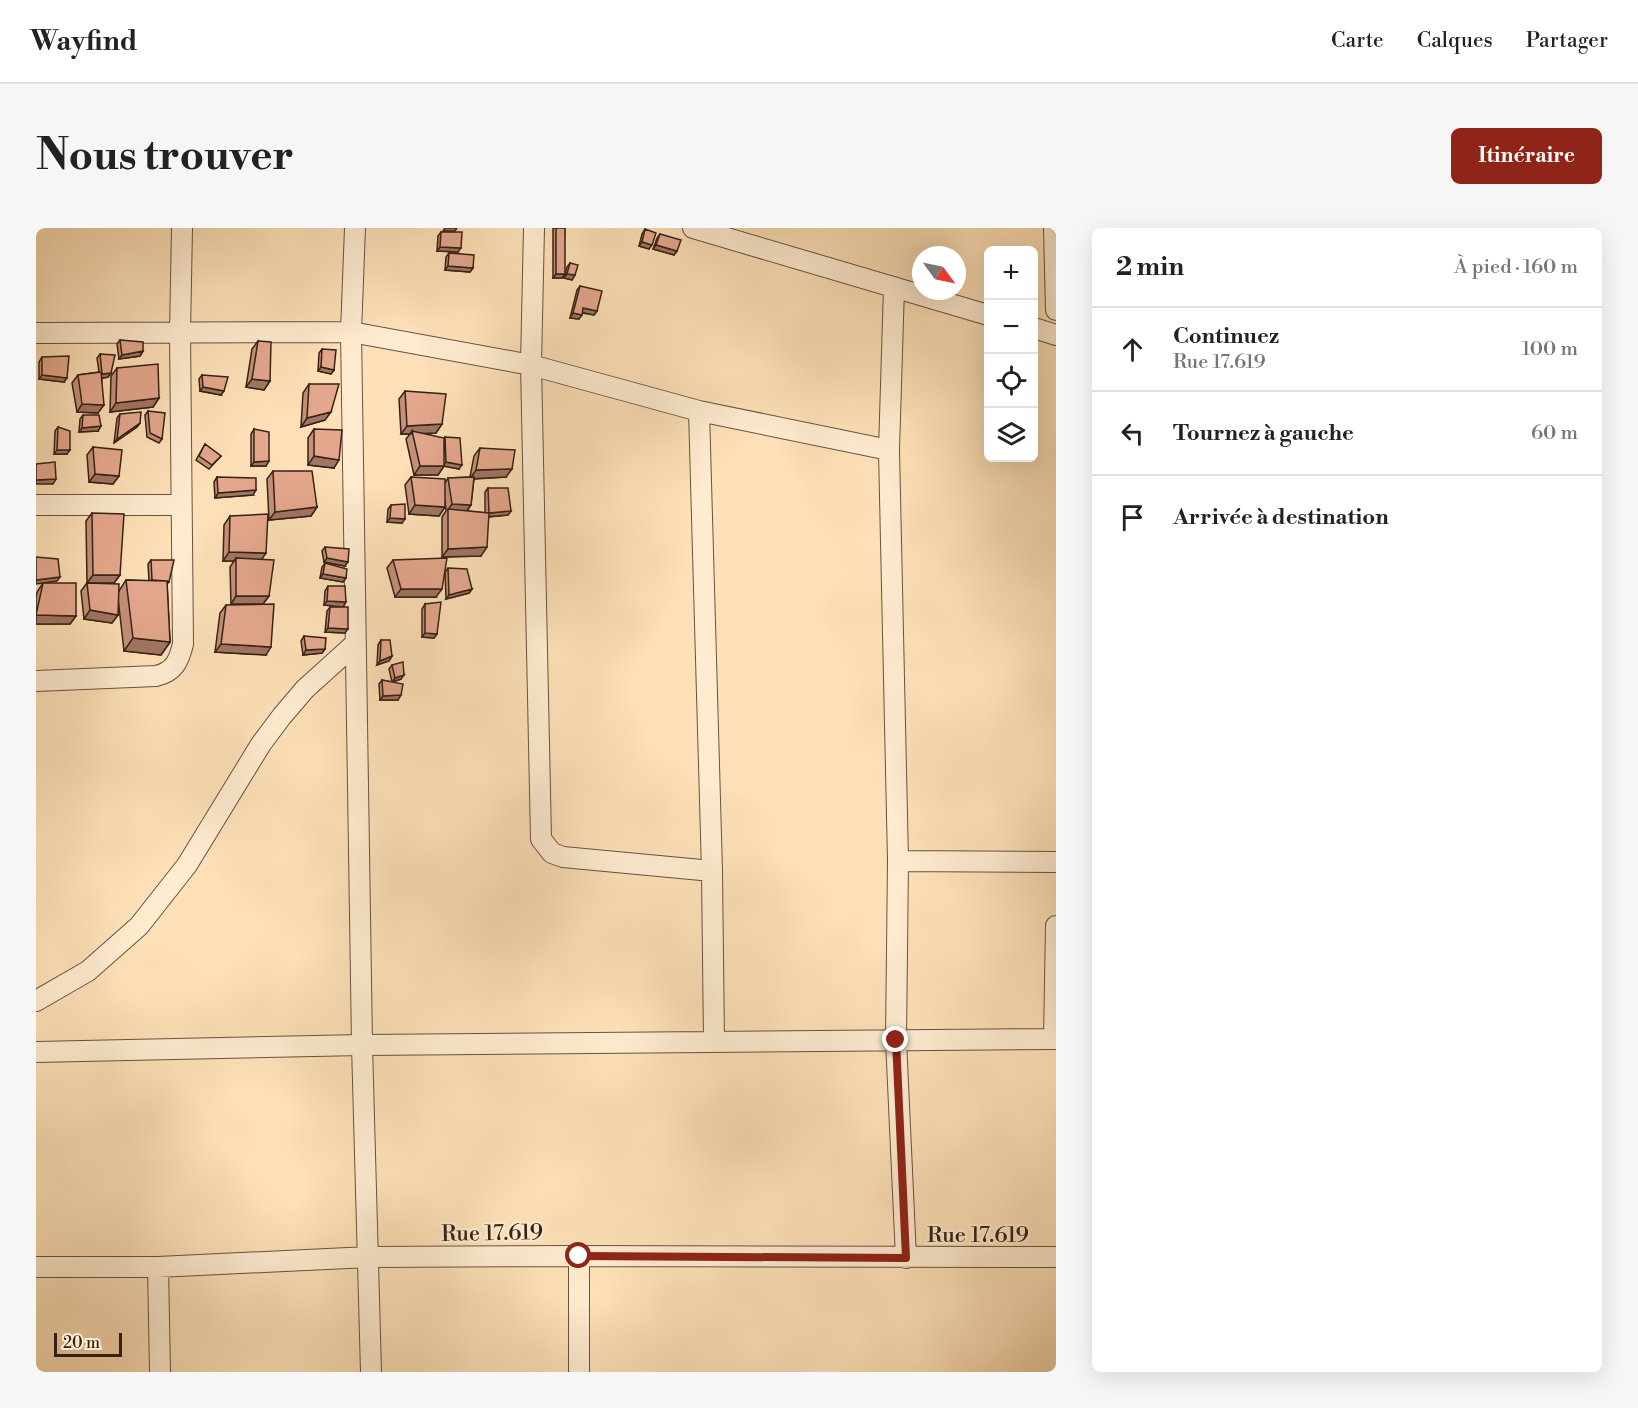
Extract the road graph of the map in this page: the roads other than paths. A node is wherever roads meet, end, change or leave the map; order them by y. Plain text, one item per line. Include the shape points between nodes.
1 (182, 228) edge
2 (355, 228) edge
3 (534, 228) edge
4 (693, 228) edge
5 (1054, 228) edge
6 (894, 287) junction
7 (1056, 310) edge
8 (984, 314) edge
9 (1038, 329) edge
10 (180, 332) junction
11 (351, 332) junction
12 (36, 333) edge
13 (1056, 335) edge
14 (531, 365) junction
15 (699, 411) junction
16 (889, 450) junction
17 (36, 505) edge
18 (181, 505) junction
19 (356, 643) junction
20 (36, 681) edge
21 (898, 861) junction
22 (1056, 862) edge
23 (712, 871) junction
24 (1056, 926) edge
25 (36, 1001) edge
26 (1055, 1039) edge
27 (896, 1040) junction
28 (714, 1042) junction
29 (362, 1045) junction
30 (36, 1052) edge
31 (579, 1256) junction
32 (369, 1257) junction
33 (1056, 1257) edge
34 (906, 1258) junction
35 (36, 1267) edge
36 (158, 1267) junction
37 (160, 1372) edge
38 (371, 1372) edge
39 (579, 1372) edge

1 - 10 street
2 - 11 street
3 - 14 street
4 - 6 street
5 - 7 street
6 - 8 street
6 - 16 street
9 - 13 street
10 - 11 street
10 - 12 street
10 - 18 street
11 - 14 street
11 - 19 street
14 - 15 street
14 - 23 street via 540,839 552,853 563,856
15 - 16 street
15 - 23 street
16 - 21 street
17 - 18 street
18 - 20 street via 183,644 175,666 167,674 156,676
19 - 25 street via 305,689 282,716 187,865 139,926 88,971
19 - 29 street
21 - 22 street
21 - 27 street
23 - 28 street
24 - 26 street
26 - 27 street
27 - 28 street
27 - 34 street
28 - 29 street
29 - 30 street
29 - 32 street
31 - 32 street, Rue 17.619
31 - 34 street, Rue 17.619
31 - 39 street
32 - 36 street, Rue 17.619
32 - 38 street
33 - 34 street, Rue 17.619
35 - 36 street, Rue 17.619
36 - 37 street

